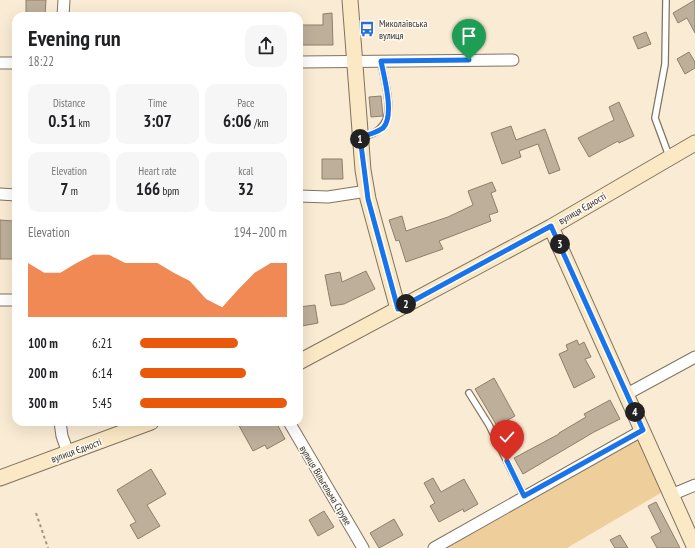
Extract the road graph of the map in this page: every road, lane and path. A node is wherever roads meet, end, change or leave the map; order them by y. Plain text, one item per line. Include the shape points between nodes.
1 (64, 0) edge
2 (350, 0) edge
3 (666, 0) edge
4 (63, 12) edge
5 (513, 60) dead end
6 (354, 61) junction
7 (381, 61) junction
8 (303, 62) edge
9 (0, 63) edge
10 (12, 63) edge
11 (360, 137) junction
12 (695, 143) edge
13 (670, 158) junction
14 (367, 191) junction
15 (0, 194) edge
16 (12, 195) edge
17 (303, 196) edge
18 (551, 226) junction
19 (0, 300) edge
20 (12, 300) edge
21 (398, 309) junction
22 (695, 357) edge
23 (303, 360) edge
24 (469, 393) dead end
25 (627, 394) junction
26 (61, 426) edge
27 (140, 426) edge
28 (291, 426) edge
29 (643, 430) junction
30 (68, 453) junction
31 (0, 478) edge
32 (695, 485) edge
33 (671, 495) junction
34 (524, 496) junction
35 (36, 512) dead end
36 (48, 548) edge
37 (363, 548) edge
38 (434, 548) edge
39 (695, 548) edge

1 - 4 street
2 - 6 street
3 - 13 lane via 665,64 655,118
5 - 7 street
6 - 7 street
6 - 8 street
6 - 11 street
7 - 11 lane via 389,116 383,127 371,135
9 - 10 street
11 - 14 street
12 - 13 street, вулиця Єдності
13 - 18 street, вулиця Єдності
14 - 17 street via 328,197
14 - 21 street
15 - 16 street
18 - 21 street, вулиця Єдності
18 - 25 street
19 - 20 street
21 - 23 street, вулиця Єдності
22 - 25 street
24 - 34 lane via 489,425
25 - 29 street
26 - 30 street
27 - 30 street, вулиця Єдності
28 - 37 street, вулиця Вільгельма Струве
29 - 33 street
29 - 34 street
30 - 31 street, вулиця Єдності
32 - 33 street
33 - 39 street
34 - 38 street
35 - 36 path

